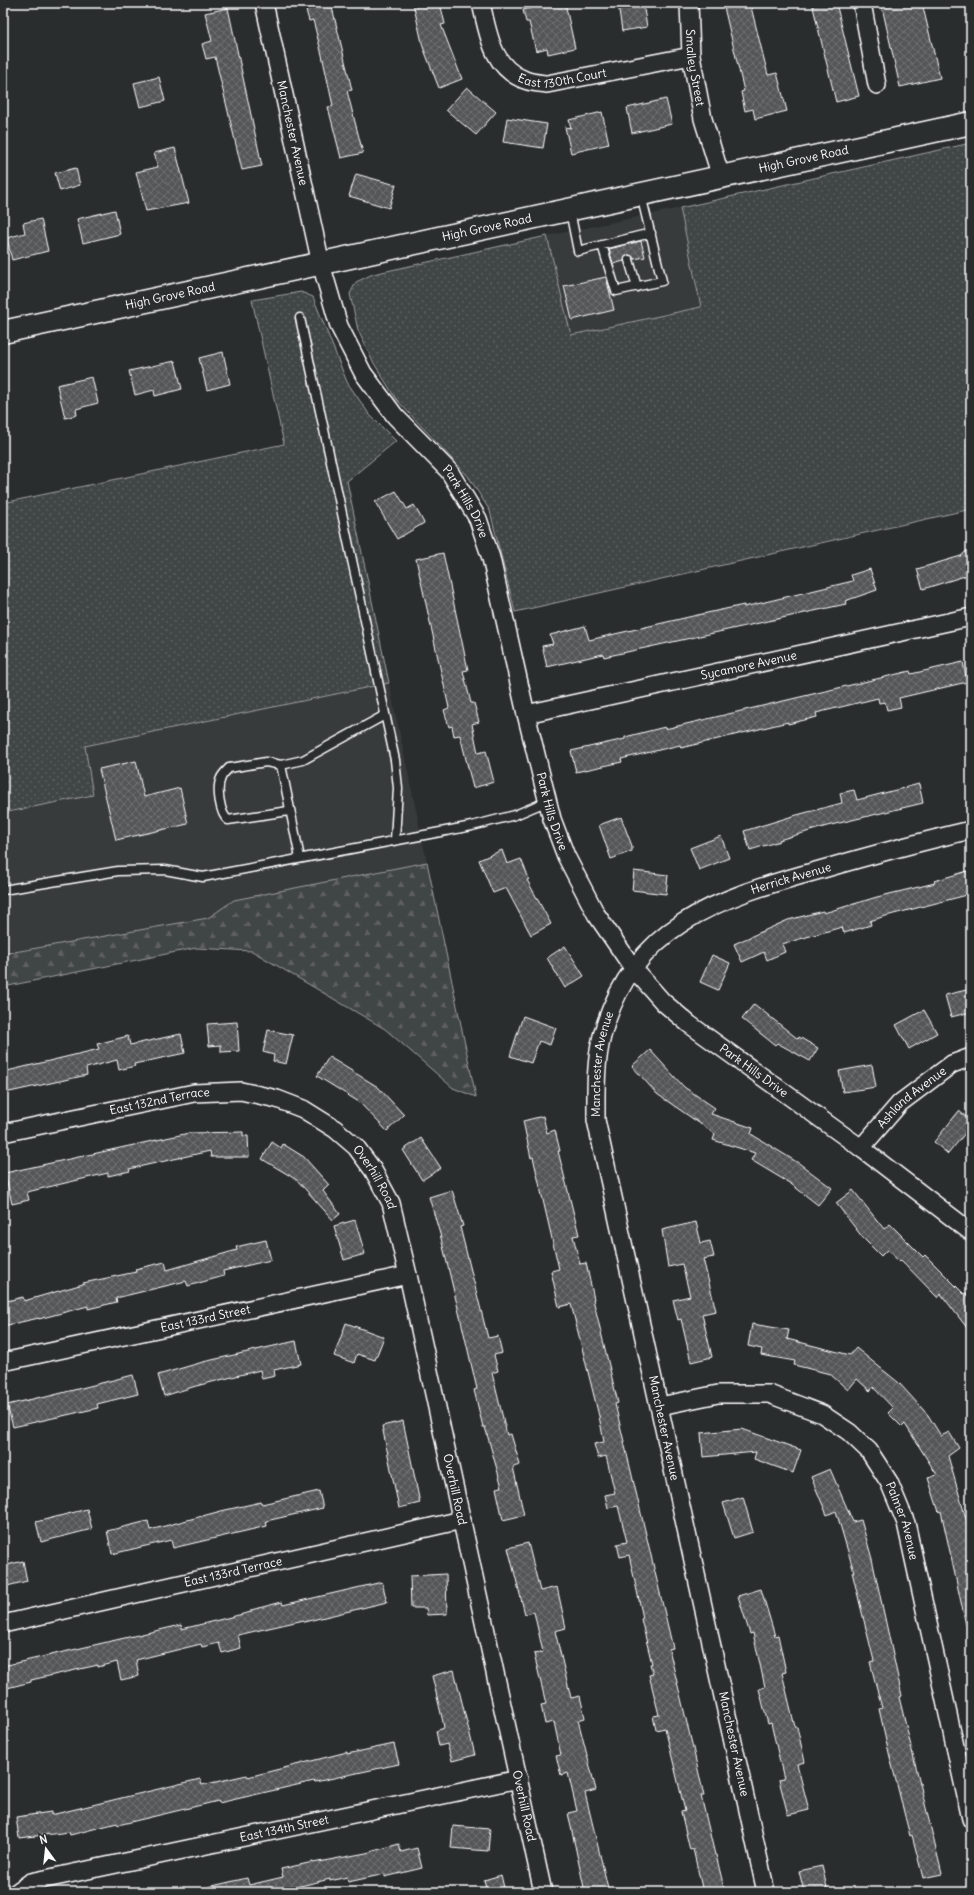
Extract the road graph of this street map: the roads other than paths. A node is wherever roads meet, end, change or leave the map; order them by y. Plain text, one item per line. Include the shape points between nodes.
1 (264, 3) edge
2 (482, 3) edge
3 (689, 3) edge
4 (862, 3) edge
5 (691, 56) junction
6 (877, 85) dead end
7 (971, 123) edge
8 (721, 177) junction
9 (641, 195) junction
10 (569, 210) junction
11 (651, 233) junction
12 (602, 245) junction
13 (629, 260) dead end
14 (321, 264) junction
15 (637, 287) junction
16 (300, 318) dead end
17 (3, 332) edge
18 (971, 617) edge
19 (526, 714) junction
20 (385, 715) junction
21 (281, 765) junction
22 (548, 801) junction
23 (289, 810) junction
24 (971, 830) edge
25 (395, 840) junction
26 (300, 858) junction
27 (3, 890) edge
28 (633, 968) junction
29 (971, 1057) edge
30 (315, 1116) joint
31 (3, 1133) edge
32 (861, 1148) junction
33 (971, 1232) edge
34 (408, 1275) junction
35 (3, 1362) edge
36 (660, 1406) junction
37 (462, 1520) junction
38 (3, 1624) edge
39 (967, 1778) edge
40 (519, 1779) junction
41 (971, 1819) edge
42 (17, 1892) edge
43 (543, 1892) edge
44 (766, 1892) edge

1 - 14 street, Manchester Avenue
2 - 5 street, East 130th Court via 490,43 499,61 514,75 526,81 547,84
3 - 5 street, Smalley Street
4 - 6 street
5 - 8 street, Smalley Street via 707,131
7 - 8 main road, High Grove Road
8 - 9 main road, High Grove Road
9 - 10 main road, High Grove Road
9 - 11 lane
10 - 12 lane via 578,251
10 - 14 main road, High Grove Road
11 - 12 lane via 624,243
11 - 15 lane via 662,282
12 - 15 lane via 616,291
13 - 15 lane
14 - 17 main road, High Grove Road
14 - 19 street, Park Hills Drive via 339,326 363,373 395,416 449,471 478,520 491,558
16 - 20 lane
18 - 19 street, Sycamore Avenue
19 - 22 street, Park Hills Drive
20 - 21 lane via 303,760
20 - 25 lane via 398,788
21 - 23 lane
21 - 23 lane via 266,762 229,768 220,778 219,796 223,816 228,820
22 - 25 lane via 515,814 472,826
22 - 28 street, Park Hills Drive via 566,856 596,914
23 - 26 lane
24 - 28 street, Herrick Avenue via 750,890 710,906 659,940
25 - 26 lane
26 - 27 lane via 203,877 165,870 118,871
28 - 32 street, Park Hills Drive via 663,1002 689,1024
28 - 36 street, Manchester Avenue via 614,1001 602,1036 596,1073 596,1120
29 - 32 street, Ashland Avenue via 952,1064 900,1103
30 - 31 street, East 132nd Terrace via 277,1099 241,1091 194,1093
30 - 34 street, Overhill Road via 335,1129 356,1148 373,1170 391,1203
32 - 33 street, Park Hills Drive
34 - 35 street, East 133rd Street
34 - 37 street, Overhill Road
36 - 39 street, Palmer Avenue via 718,1394 769,1394 822,1414 849,1432 869,1451 889,1482 906,1523
36 - 44 street, Manchester Avenue
37 - 38 street, East 133rd Terrace
37 - 40 street, Overhill Road
39 - 41 street, Palmer Avenue
40 - 42 street, East 134th Street via 31,1882
40 - 43 street, Overhill Road

